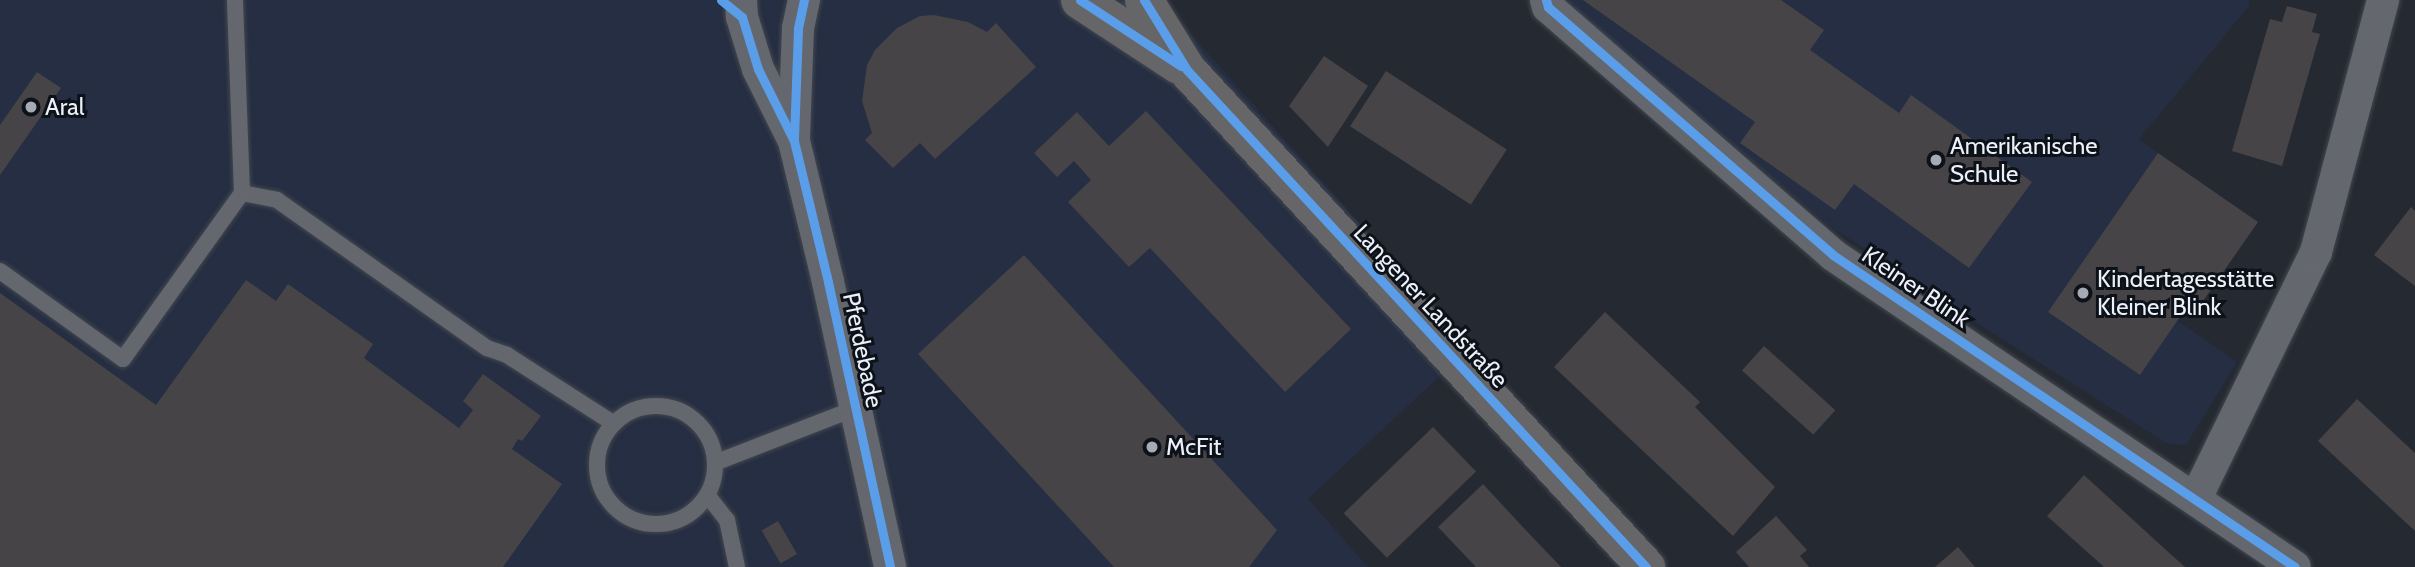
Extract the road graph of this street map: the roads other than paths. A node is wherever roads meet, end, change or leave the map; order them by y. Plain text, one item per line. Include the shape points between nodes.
1 (235, 0) edge
2 (804, 0) edge
3 (1080, 0) edge
4 (1144, 0) edge
5 (1546, 0) edge
6 (2383, 0) edge
7 (735, 6) edge
8 (1187, 70) junction
9 (794, 141) junction
10 (242, 193) junction
11 (0, 271) edge
12 (856, 408) junction
13 (613, 423) junction
14 (717, 462) junction
15 (708, 496) junction
16 (2196, 498) junction
17 (737, 567) edge
18 (890, 567) edge
19 (1646, 567) edge
20 (2295, 567) edge

1 - 10 lane
2 - 9 street, Pferdebade via 798,28
3 - 8 main road, Langener Landstraße
4 - 8 main road, Langener Landstraße
5 - 16 street, Kleiner Blink via 1548,7 1833,255
6 - 16 street via 2316,252
7 - 9 street, Pferdebade via 758,69
8 - 19 main road, Langener Landstraße
9 - 12 street, Pferdebade
10 - 11 lane via 123,359
10 - 13 lane via 277,200 487,348 507,355
12 - 14 lane
12 - 18 street, Pferdebade
13 - 14 lane via 644,406 678,407 706,428
13 - 15 lane via 597,449 597,482 620,514 648,525 678,522
14 - 15 lane
15 - 17 lane via 727,520
16 - 20 street, Kleiner Blink

